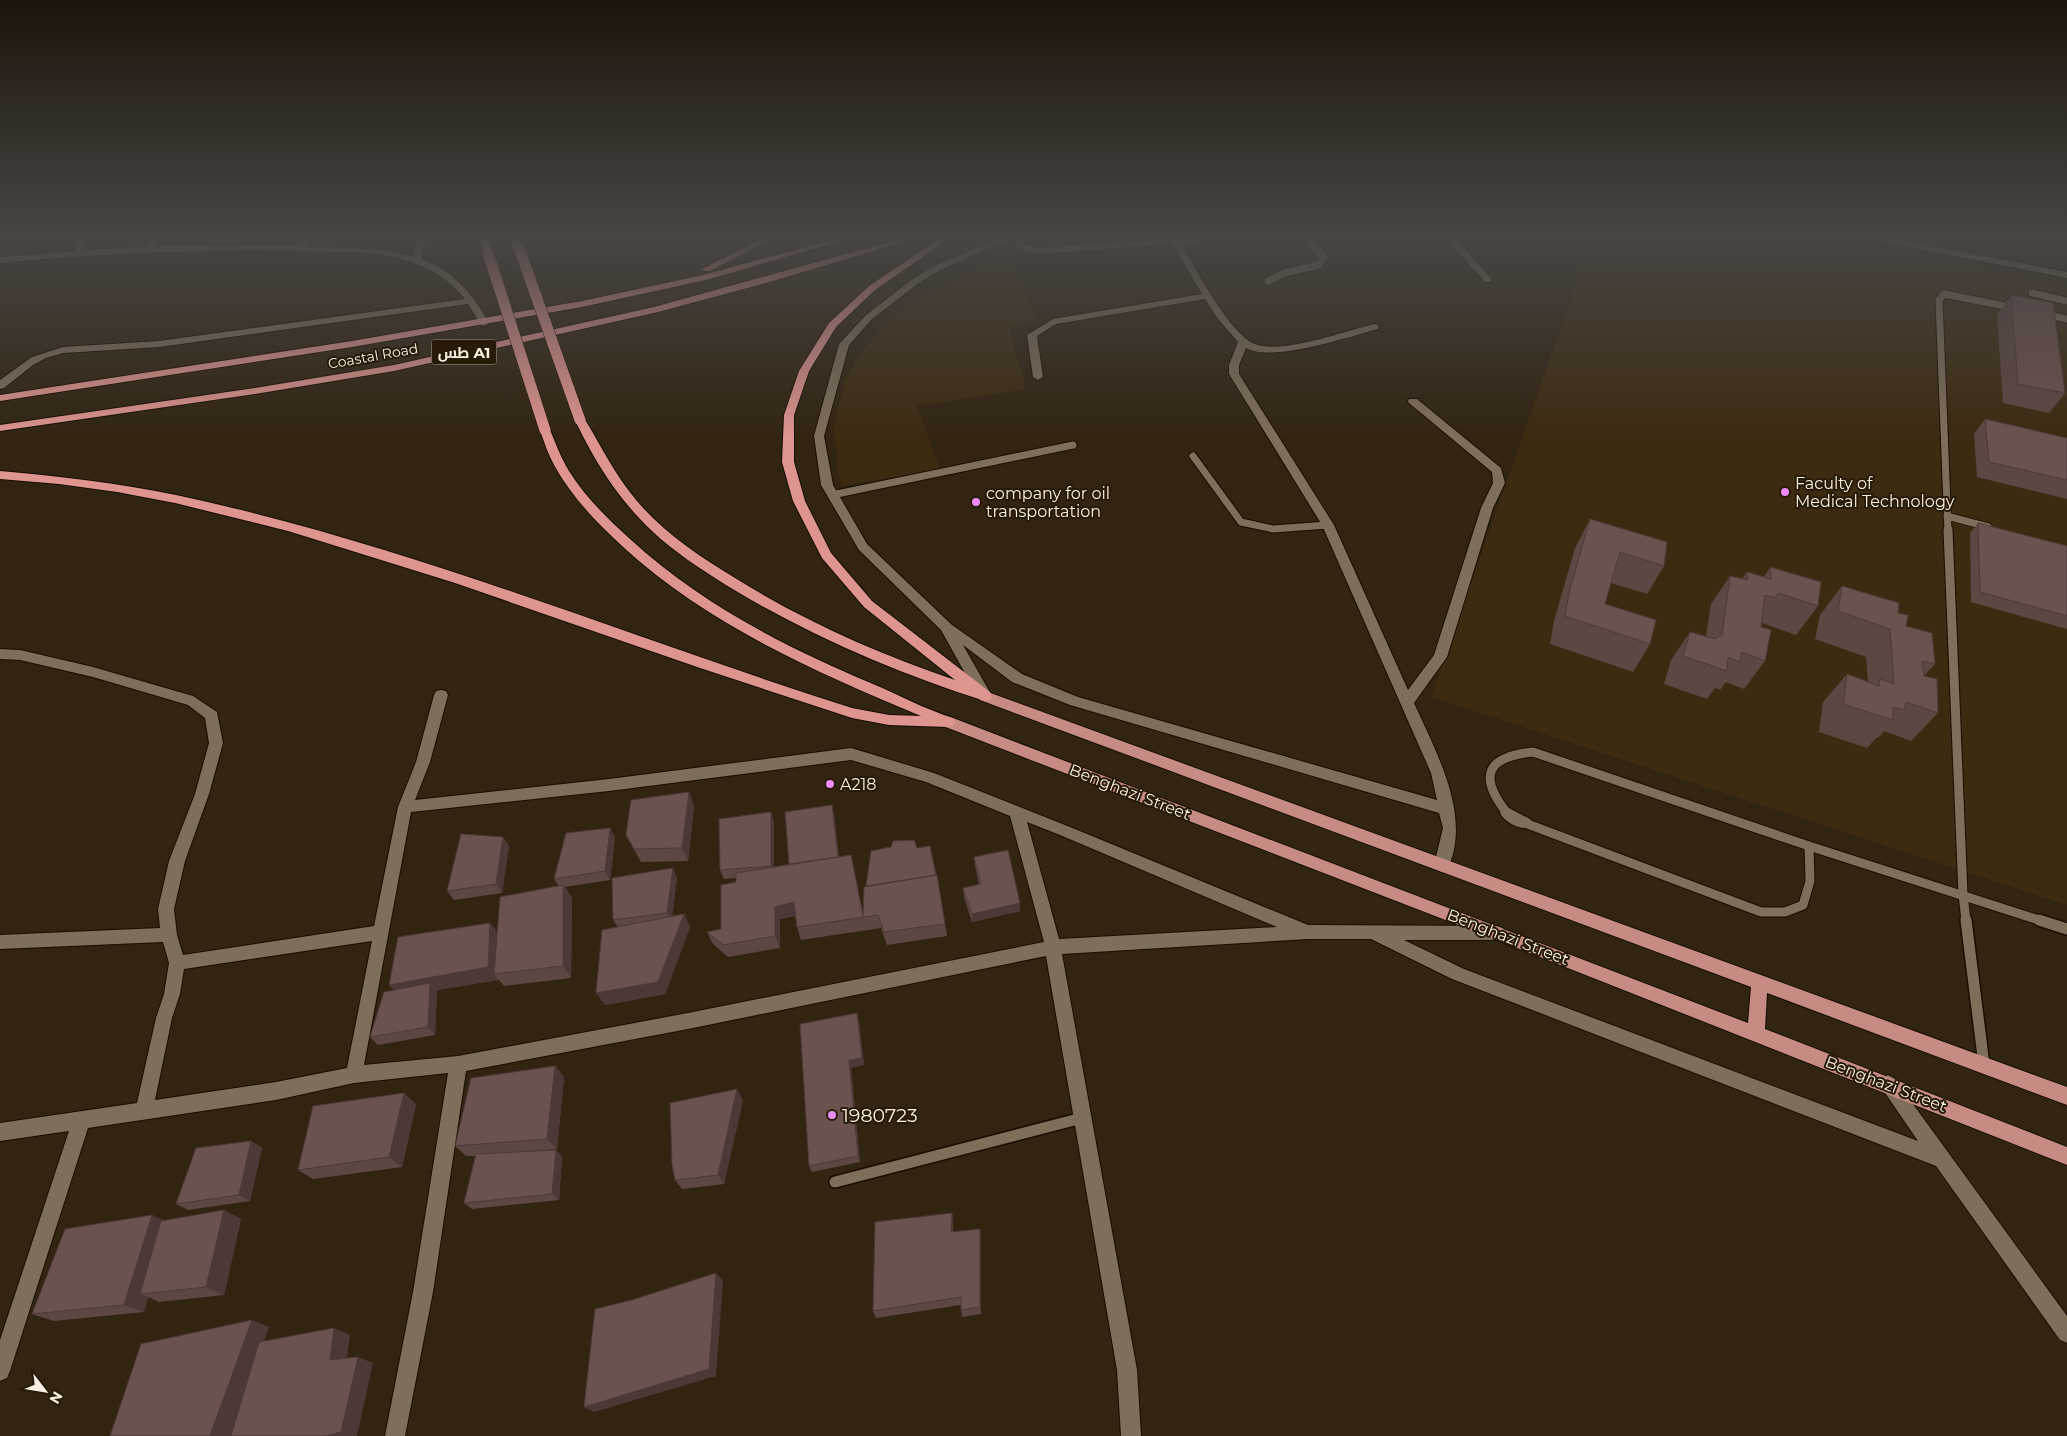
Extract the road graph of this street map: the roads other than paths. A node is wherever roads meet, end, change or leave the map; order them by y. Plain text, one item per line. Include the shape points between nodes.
1 (449, 303) edge
2 (472, 303) edge
3 (504, 303) edge
4 (538, 303) edge
5 (585, 303) edge
6 (682, 303) edge
7 (856, 303) edge
8 (888, 303) edge
9 (1166, 303) edge
10 (1213, 303) edge
11 (1939, 303) edge
12 (1990, 303) edge
13 (2020, 309) edge
14 (2038, 313) edge
15 (2067, 319) edge
16 (484, 323) junction
17 (1374, 327) dead end
18 (1243, 342) junction
19 (1038, 377) dead end
20 (0, 386) edge
21 (0, 398) edge
22 (1413, 401) dead end
23 (0, 428) edge
24 (1073, 445) dead end
25 (1193, 456) dead end
26 (0, 475) edge
27 (832, 495) junction
28 (1947, 516) junction
29 (1328, 525) junction
30 (1993, 528) edge
31 (946, 627) junction
32 (0, 654) edge
33 (441, 695) dead end
34 (985, 696) junction
35 (1406, 702) junction
36 (948, 722) junction
37 (406, 807) junction
38 (1447, 809) junction
39 (1017, 812) junction
40 (1507, 813) joint
41 (1525, 823) joint
42 (1809, 846) junction
43 (1442, 865) junction
44 (1963, 894) junction
45 (2067, 929) edge
46 (381, 932) junction
47 (1308, 932) junction
48 (1373, 932) junction
49 (1498, 933) junction
50 (169, 935) junction
51 (0, 942) edge
52 (1053, 947) junction
53 (177, 963) junction
54 (1759, 982) junction
55 (1756, 1034) junction
56 (458, 1064) junction
57 (1984, 1066) junction
58 (354, 1075) junction
59 (1888, 1084) junction
60 (2067, 1096) edge
61 (144, 1109) junction
62 (1082, 1118) junction
63 (82, 1119) junction
64 (0, 1132) edge
65 (2067, 1156) edge
66 (1942, 1160) junction
67 (835, 1182) dead end
68 (2067, 1333) edge
69 (0, 1371) edge
70 (395, 1436) edge
71 (1131, 1436) edge

1 - 20 street via 157,344 101,346 50,353 35,358
2 - 16 street
3 - 36 highway, bridge via 545,430 560,466 590,508 634,552 691,597 756,637
4 - 34 highway, bridge via 580,420 599,459 629,500 657,529 747,592 824,633 914,672
5 - 16 highway, Coastal Road
6 - 23 highway, Coastal Road / طس A1 via 394,368
7 - 34 highway via 832,325 804,371 789,415 788,462 799,501 826,555 868,604
8 - 27 street via 869,317 844,344 818,436 826,485
9 - 19 street via 1053,322 1042,327 1032,335
10 - 18 street
11 - 28 lane
12 - 13 lane
14 - 15 lane
16 - 21 highway, Coastal Road
17 - 18 street via 1274,349 1254,348
18 - 29 street via 1234,374
22 - 35 street via 1497,470 1500,484 1487,508 1440,656
24 - 27 lane
25 - 29 lane via 1241,522 1265,529
26 - 36 highway via 137,491 247,514 358,546 852,713 889,720
27 - 31 street via 863,546
28 - 30 lane
28 - 44 lane
29 - 35 street
31 - 34 street
31 - 38 street via 1017,678 1075,701
32 - 50 street via 20,655 93,672 193,701 212,716 216,742 202,794 177,861 166,909
33 - 37 street via 423,762
34 - 43 main road
35 - 38 street via 1438,773
36 - 49 main road, Benghazi Street
37 - 39 street via 851,754 929,777
37 - 46 street
38 - 43 street via 1450,828
39 - 47 street
39 - 52 street
40 - 41 street
40 - 42 lane via 1490,789 1489,776 1503,757 1517,752 1532,752
41 - 42 lane via 1761,912 1785,912 1803,905 1810,881
42 - 44 lane
43 - 54 main road
44 - 45 lane
44 - 57 lane
46 - 53 street
46 - 58 street
47 - 48 street
47 - 52 street
48 - 49 street
48 - 66 street via 1458,974
49 - 55 main road, Benghazi Street
50 - 51 street
50 - 53 street
52 - 56 street
52 - 62 street
53 - 61 street
54 - 55 main road
54 - 57 main road
55 - 59 main road, Benghazi Street
56 - 58 street
56 - 70 street via 423,1292
57 - 60 main road
58 - 61 street via 276,1091
59 - 65 main road, Benghazi Street
59 - 66 street
61 - 63 street
62 - 67 lane
62 - 71 street via 1127,1370
63 - 64 street
63 - 69 street
66 - 68 street

